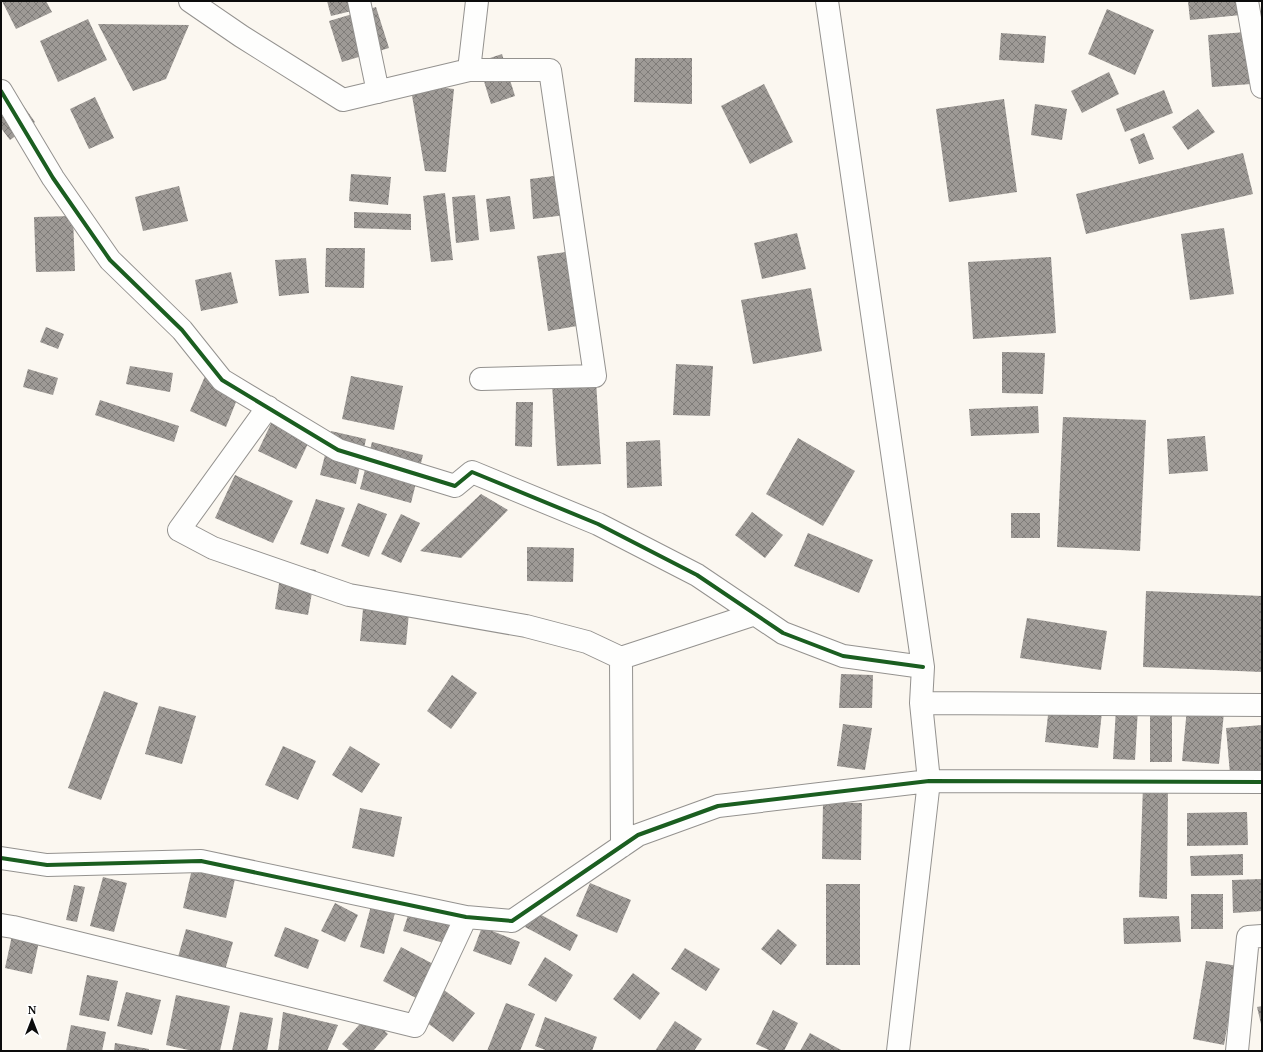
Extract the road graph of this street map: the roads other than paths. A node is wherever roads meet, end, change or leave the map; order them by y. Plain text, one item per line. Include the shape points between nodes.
1 (190, 1) edge
2 (359, 1) edge
3 (477, 1) edge
4 (827, 1) edge
5 (1248, 1) edge
6 (469, 70) junction
7 (1262, 87) edge
8 (1, 91) edge
9 (378, 92) junction
10 (482, 379) dead end
11 (268, 407) junction
12 (755, 614) junction
13 (621, 658) junction
14 (923, 666) junction
15 (921, 703) junction
16 (1262, 704) edge
17 (930, 781) junction
18 (1262, 782) edge
19 (622, 846) junction
20 (1, 858) edge
21 (466, 917) junction
22 (1, 925) edge
23 (1262, 936) edge
24 (898, 1051) edge
25 (1237, 1051) edge

1 - 9 street via 343,100
2 - 9 street
3 - 6 street
4 - 14 street
5 - 7 street
6 - 9 street
6 - 10 street via 550,70 595,376
8 - 11 street via 53,178 110,260 182,330 222,380
11 - 12 street via 338,450 454,486 472,472 598,524 697,575
11 - 13 street via 179,530 213,548 350,595 526,626 587,642
12 - 13 street
12 - 14 street via 783,633 843,656
13 - 19 street
14 - 15 street
15 - 16 street
15 - 17 street
17 - 18 street
17 - 19 street via 718,806 638,834
17 - 24 street
19 - 21 street via 512,921
20 - 21 street via 47,865 201,861
21 - 22 street via 416,1026
23 - 25 street via 1248,937

